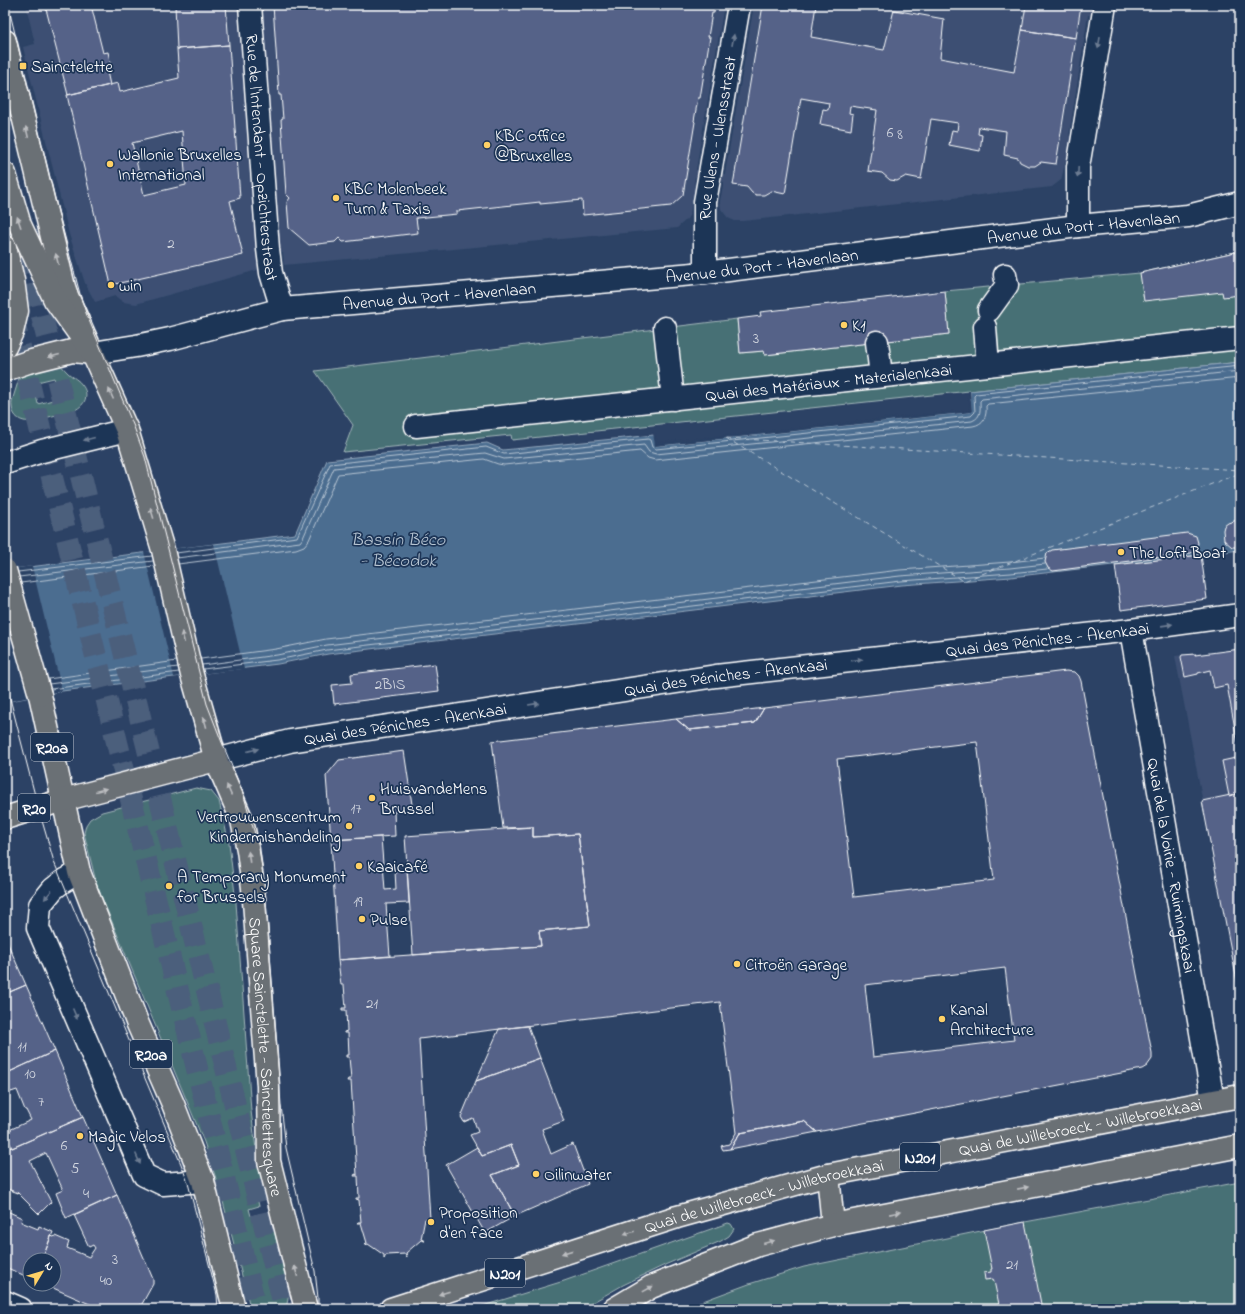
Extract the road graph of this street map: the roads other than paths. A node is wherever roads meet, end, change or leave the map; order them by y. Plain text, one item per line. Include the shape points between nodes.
1 (250, 5) edge
2 (739, 5) edge
3 (1105, 5) edge
4 (5, 41) edge
5 (5, 174) edge
6 (1240, 203) edge
7 (1078, 226) junction
8 (5, 247) edge
9 (705, 273) junction
10 (1005, 275) dead end
11 (282, 309) junction
12 (665, 328) dead end
13 (1240, 338) edge
14 (878, 342) dead end
15 (5, 347) edge
16 (93, 353) junction
17 (988, 365) junction
18 (5, 370) edge
19 (881, 376) junction
20 (673, 399) junction
21 (416, 426) dead end
22 (127, 430) junction
23 (5, 463) edge
24 (5, 570) edge
25 (1240, 615) edge
26 (1131, 630) junction
27 (216, 760) junction
28 (63, 800) junction
29 (5, 818) edge
30 (80, 872) junction
31 (1240, 1096) edge
32 (1212, 1101) junction
33 (1240, 1146) edge
34 (828, 1175) junction
35 (203, 1181) junction
36 (833, 1225) junction
37 (5, 1302) edge
38 (21, 1309) edge
39 (234, 1309) edge
40 (306, 1309) edge
41 (390, 1309) edge
42 (614, 1309) edge

1 - 11 street, Rue de l'Intendant - Opzichterstraat via 268,249 271,273
9 -> 2 street, Rue Ulens - Ulensstraat via 705,202
3 -> 7 street via 1078,167
16 -> 4 main road via 67,296
16 -> 5 main road via 55,300 20,225
6 - 7 street, Avenue du Port - Havenlaan via 1188,216
7 - 9 street, Avenue du Port - Havenlaan
8 - 15 main road via 14,280 18,311
9 - 11 street, Avenue du Port - Havenlaan
10 - 17 street via 1007,285 987,318
11 - 16 street, Avenue du Port - Havenlaan via 170,339
12 - 20 street
13 - 17 street, Quai des Matériaux - Materialenkaai
14 - 19 street
16 -> 18 main road via 72,351
22 -> 16 main road, Square Sainctelette - Sainctelettesquare
17 - 19 street, Quai des Matériaux - Materialenkaai
19 - 20 street, Quai des Matériaux - Materialenkaai
20 - 21 street, Quai des Matériaux - Materialenkaai
22 -> 23 street
27 -> 22 main road, Square Sainctelette - Sainctelettesquare via 192,675 163,550
24 - 28 main road, R20a, bridge via 40,696
26 -> 25 street, Quai des Péniches - Akenkaai
27 -> 26 street, Quai des Péniches - Akenkaai via 290,742 716,676
26 - 32 street, Quai de la Voirie - Ruimingskaai
28 -> 27 main road
40 -> 27 main road, Square Sainctelette - Sainctelettesquare via 269,1161 267,1078 248,850 242,820
28 - 29 main road, R20
28 - 30 main road, R20a
30 - 35 main road, R20a via 137,1022
30 -> 35 street via 53,889 40,905 38,928 144,1174 163,1184
31 - 32 main road, Quai de Willebroeck - Willebroekkaai / N201
32 - 34 main road, Quai de Willebroeck - Willebroekkaai / N201
36 -> 33 main road
34 - 36 main road
34 -> 41 main road, Quai de Willebroeck - Willebroekkaai / N201 via 677,1217
35 - 39 main road, R20a
42 -> 36 main road via 651,1287 758,1245
37 - 38 street

